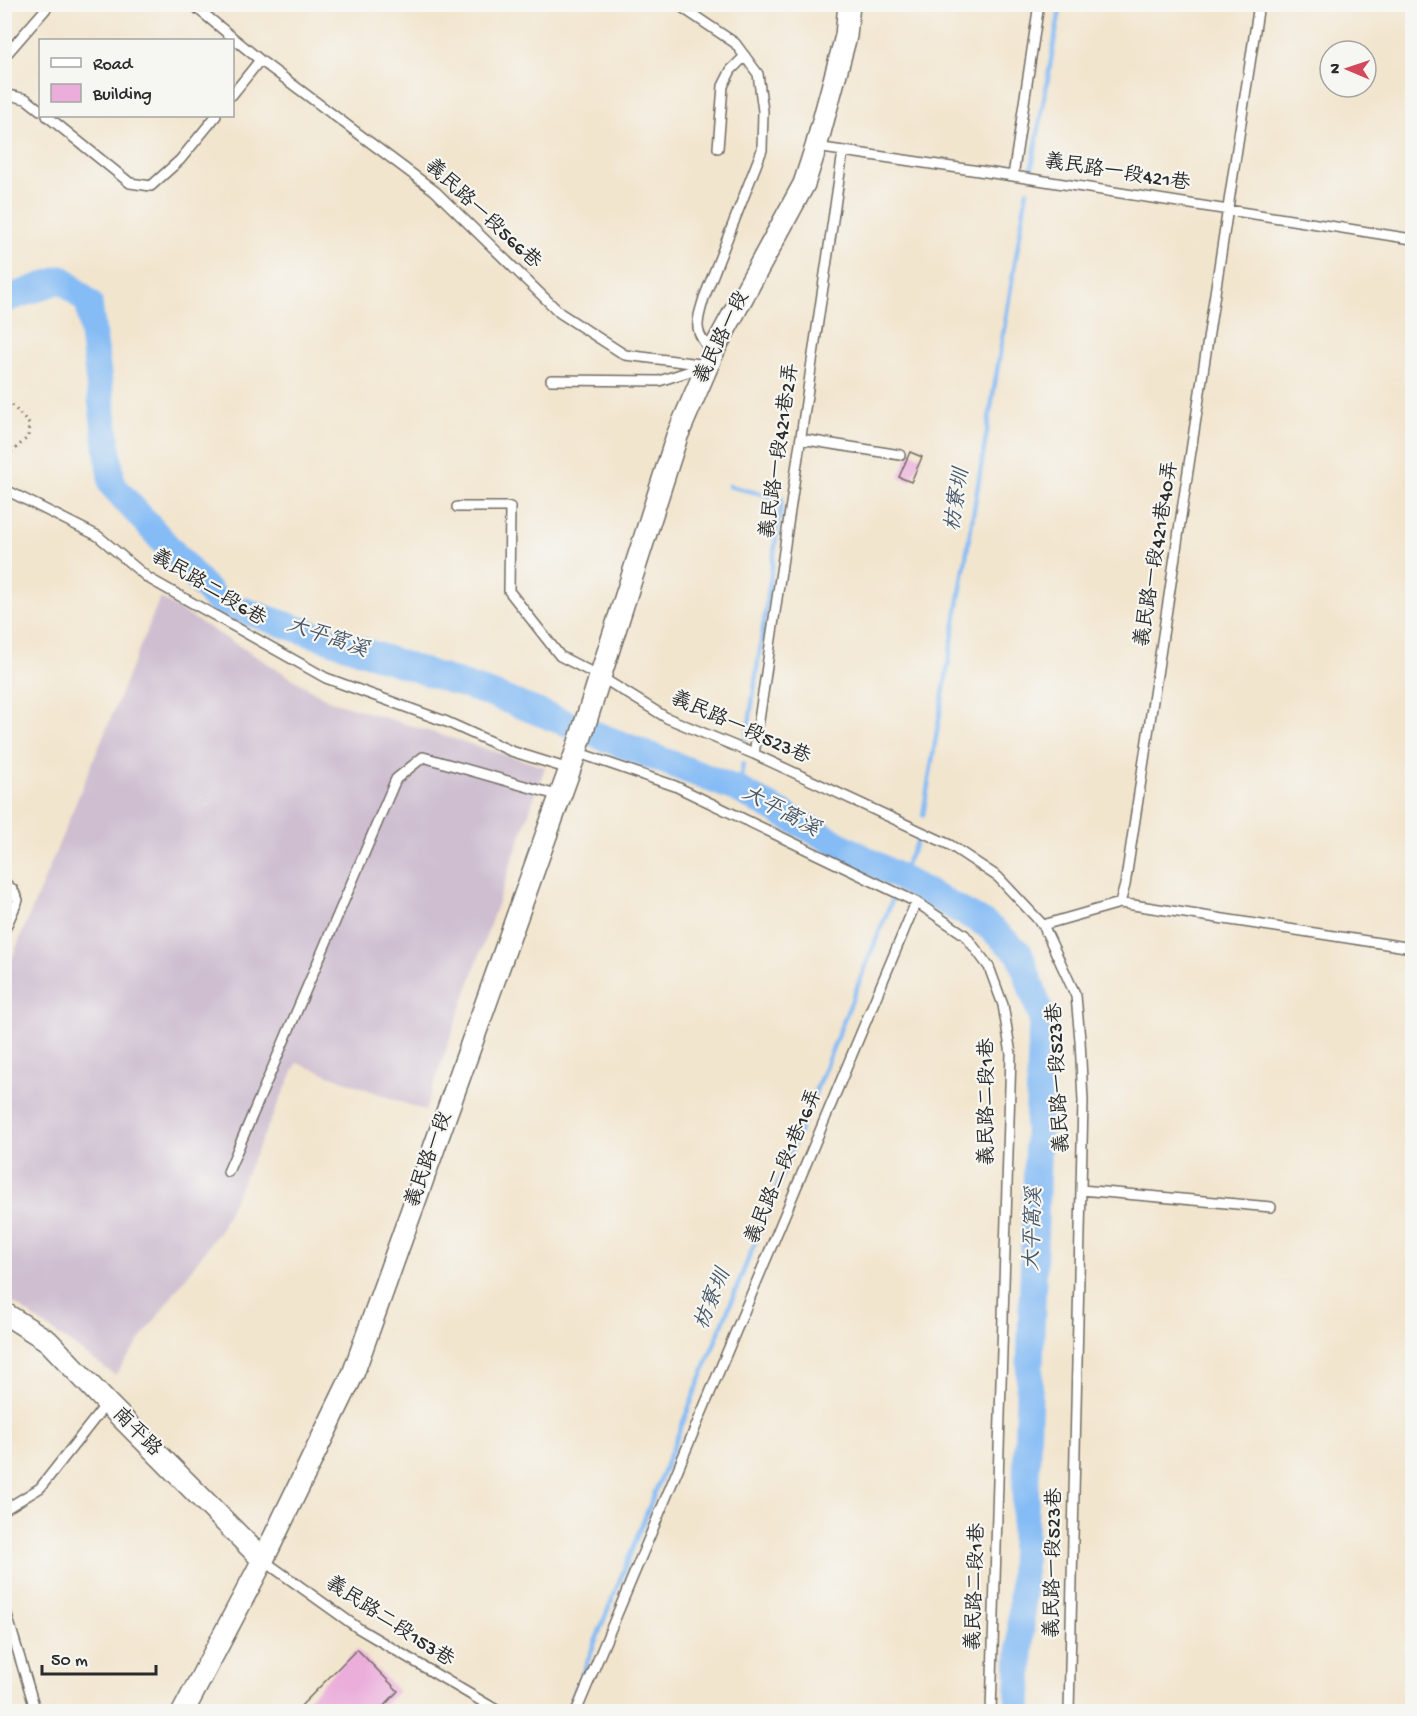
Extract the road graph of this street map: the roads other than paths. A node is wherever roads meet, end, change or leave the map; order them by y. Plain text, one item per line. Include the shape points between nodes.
1 (50, 4) edge
2 (192, 4) edge
3 (677, 4) edge
4 (849, 4) edge
5 (1039, 4) edge
6 (1259, 4) edge
7 (745, 56) junction
8 (4, 57) edge
9 (260, 60) junction
10 (234, 92) edge
11 (4, 94) edge
12 (39, 109) edge
13 (48, 117) edge
14 (215, 117) edge
15 (816, 147) junction
16 (718, 148) dead end
17 (843, 152) junction
18 (1013, 176) junction
19 (1229, 210) junction
20 (1413, 239) edge
21 (711, 359) junction
22 (551, 380) dead end
23 (801, 440) junction
24 (900, 455) dead end
25 (4, 489) edge
26 (457, 507) dead end
27 (602, 677) junction
28 (754, 754) junction
29 (573, 761) junction
30 (560, 796) junction
31 (4, 882) edge
32 (916, 902) junction
33 (1120, 903) junction
34 (1043, 925) junction
35 (4, 931) edge
36 (1413, 948) edge
37 (228, 1172) dead end
38 (1081, 1190) junction
39 (1270, 1207) dead end
40 (4, 1313) edge
41 (107, 1403) junction
42 (4, 1510) edge
43 (263, 1560) junction
44 (4, 1605) edge
45 (36, 1712) edge
46 (183, 1712) edge
47 (500, 1712) edge
48 (576, 1712) edge
49 (991, 1712) edge
50 (1069, 1712) edge

1 - 8 lane
2 - 9 lane, 義民路一段566巷
3 - 7 lane via 735,43
4 - 15 street, 義民路一段 via 846,36
5 - 18 lane
6 - 19 lane, 義民路一段421巷40弄
7 - 16 lane via 731,70 723,86
7 - 21 lane via 758,74 763,111 762,150 697,322
9 - 10 lane
9 - 21 lane, 義民路一段566巷 via 435,191 560,313 625,355
11 - 12 lane via 26,99
13 - 14 lane via 130,183 151,186 180,160
15 - 17 lane, 義民路一段421巷
15 - 21 street, 義民路一段 via 804,184
17 - 18 lane, 義民路一段421巷
17 - 23 lane, 義民路一段421巷2弄
18 - 19 lane, 義民路一段421巷
19 - 20 lane, 義民路一段421巷
19 - 33 lane, 義民路一段421巷40弄
21 - 22 lane via 658,381
21 - 27 street, 義民路一段 via 677,436
23 - 24 lane
23 - 28 lane, 義民路一段421巷2弄
25 - 29 lane, 義民路二段6巷 via 98,536 148,578 326,678 511,751
26 - 27 lane, 義民路一段523巷 via 510,507 508,591 560,656
27 - 28 lane, 義民路一段523巷 via 667,718
27 - 29 street, 義民路一段
28 - 34 lane, 義民路一段523巷 via 950,845 998,877
29 - 30 street, 義民路一段
29 - 32 lane, 義民路二段1巷 via 675,786
30 - 37 lane via 423,757 396,778
30 - 43 street, 義民路一段 via 353,1374
31 - 35 lane via 18,900
32 - 48 lane, 義民路二段1巷16弄
32 - 49 lane, 義民路二段1巷 via 965,935 989,967 1003,1005 1011,1054
33 - 34 lane
33 - 36 lane
34 - 38 lane, 義民路一段523巷 via 1076,996 1083,1101
38 - 39 lane
38 - 50 lane, 義民路一段523巷
40 - 41 street, 南平路 via 48,1341
41 - 42 lane via 40,1488
41 - 43 street, 南平路
43 - 46 street, 義民路一段
43 - 47 lane, 義民路二段153巷 via 358,1628
44 - 45 lane

